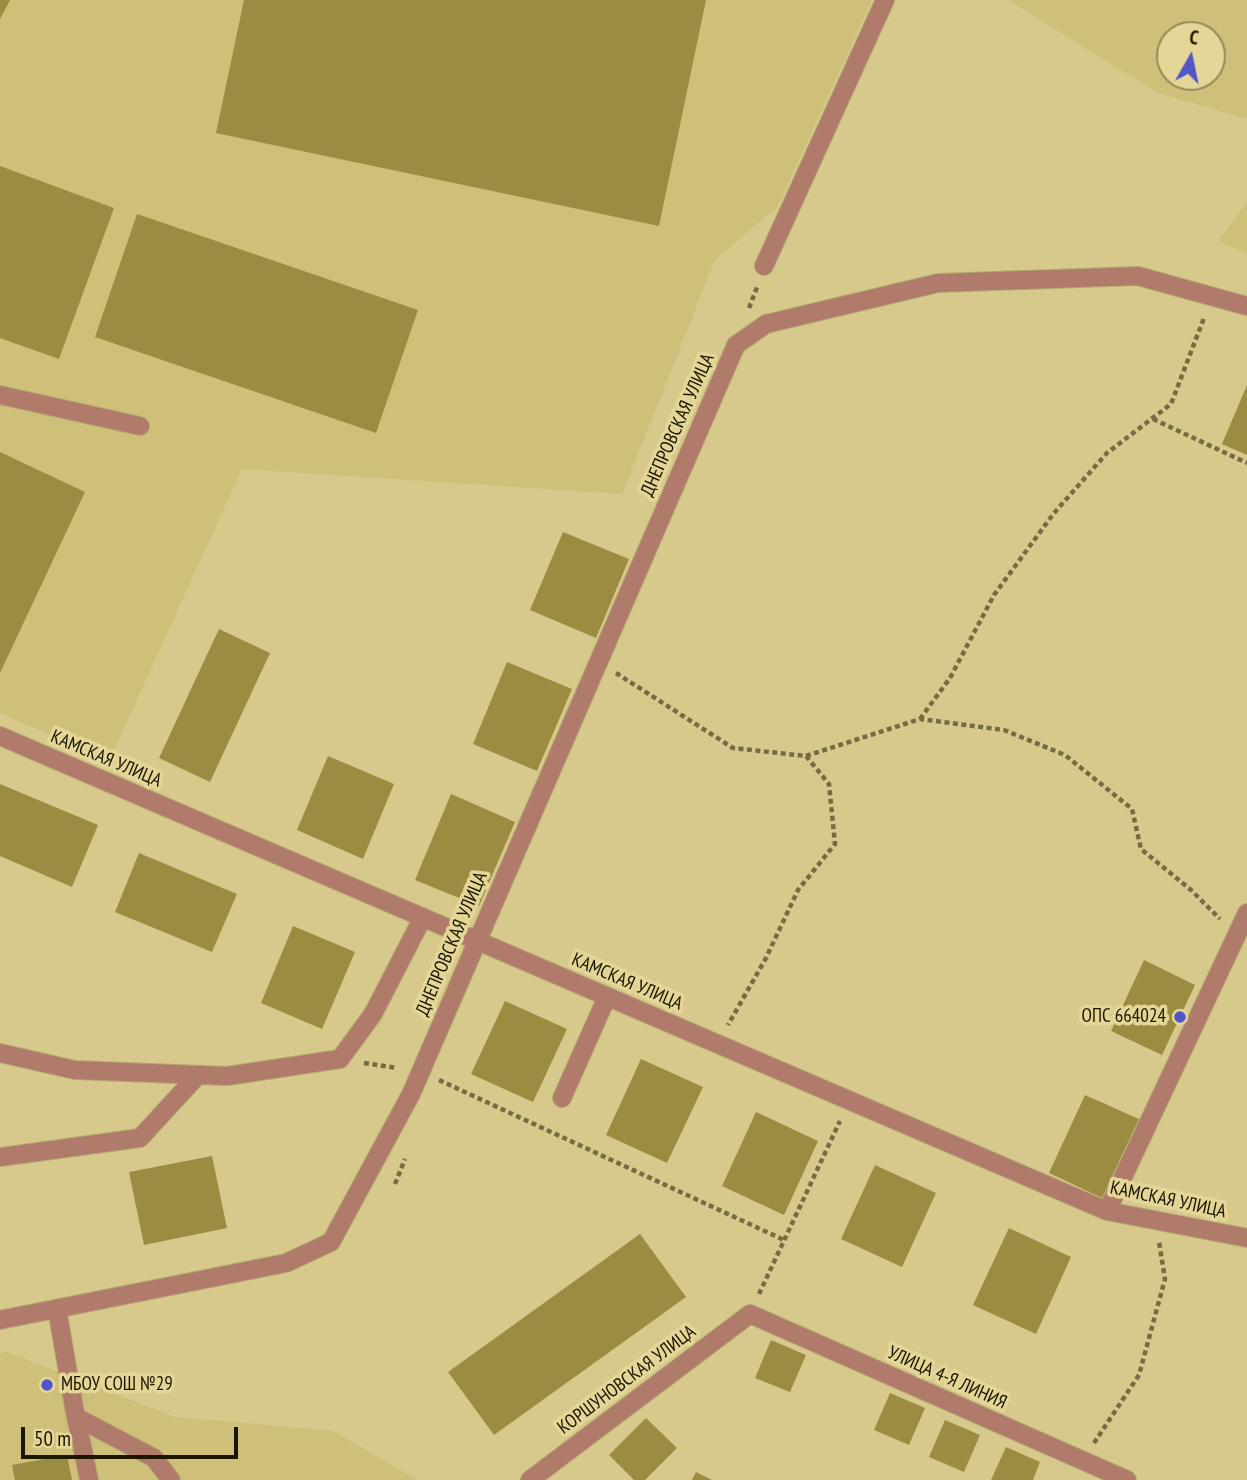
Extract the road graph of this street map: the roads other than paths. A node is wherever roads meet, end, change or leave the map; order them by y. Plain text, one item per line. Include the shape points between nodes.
1 (885, 0) edge
2 (764, 266) dead end
3 (1247, 306) edge
4 (0, 395) edge
5 (139, 426) dead end
6 (0, 736) edge
7 (1247, 913) edge
8 (423, 917) junction
9 (476, 940) junction
10 (607, 997) junction
11 (0, 1053) edge
12 (198, 1075) junction
13 (562, 1098) dead end
14 (0, 1157) edge
15 (1107, 1211) junction
16 (1247, 1238) edge
17 (57, 1309) junction
18 (750, 1314) joint
19 (0, 1320) edge
20 (76, 1417) junction
21 (89, 1480) edge
22 (171, 1480) edge
23 (530, 1480) edge
24 (1127, 1480) edge

1 - 2 street
3 - 9 street, ДНЕПРОВСКАЯ УЛИЦА via 1138,276 938,283 766,324 736,345
4 - 5 street
6 - 8 street, КАМСКАЯ УЛИЦА
7 - 15 street
8 - 9 street, КАМСКАЯ УЛИЦА
8 - 12 street via 373,1014 340,1059 227,1076
9 - 10 street, КАМСКАЯ УЛИЦА
9 - 17 street, ДНЕПРОВСКАЯ УЛИЦА via 411,1094 331,1242 286,1263
10 - 13 street
10 - 15 street, КАМСКАЯ УЛИЦА
11 - 12 street via 75,1070
12 - 14 street via 140,1139
15 - 16 street, КАМСКАЯ УЛИЦА
17 - 19 street, ДНЕПРОВСКАЯ УЛИЦА
17 - 20 street
18 - 23 street, КОРШУНОВСКАЯ УЛИЦА
18 - 24 street, УЛИЦА 4-Я ЛИНИЯ
20 - 21 street
20 - 22 street via 154,1458

